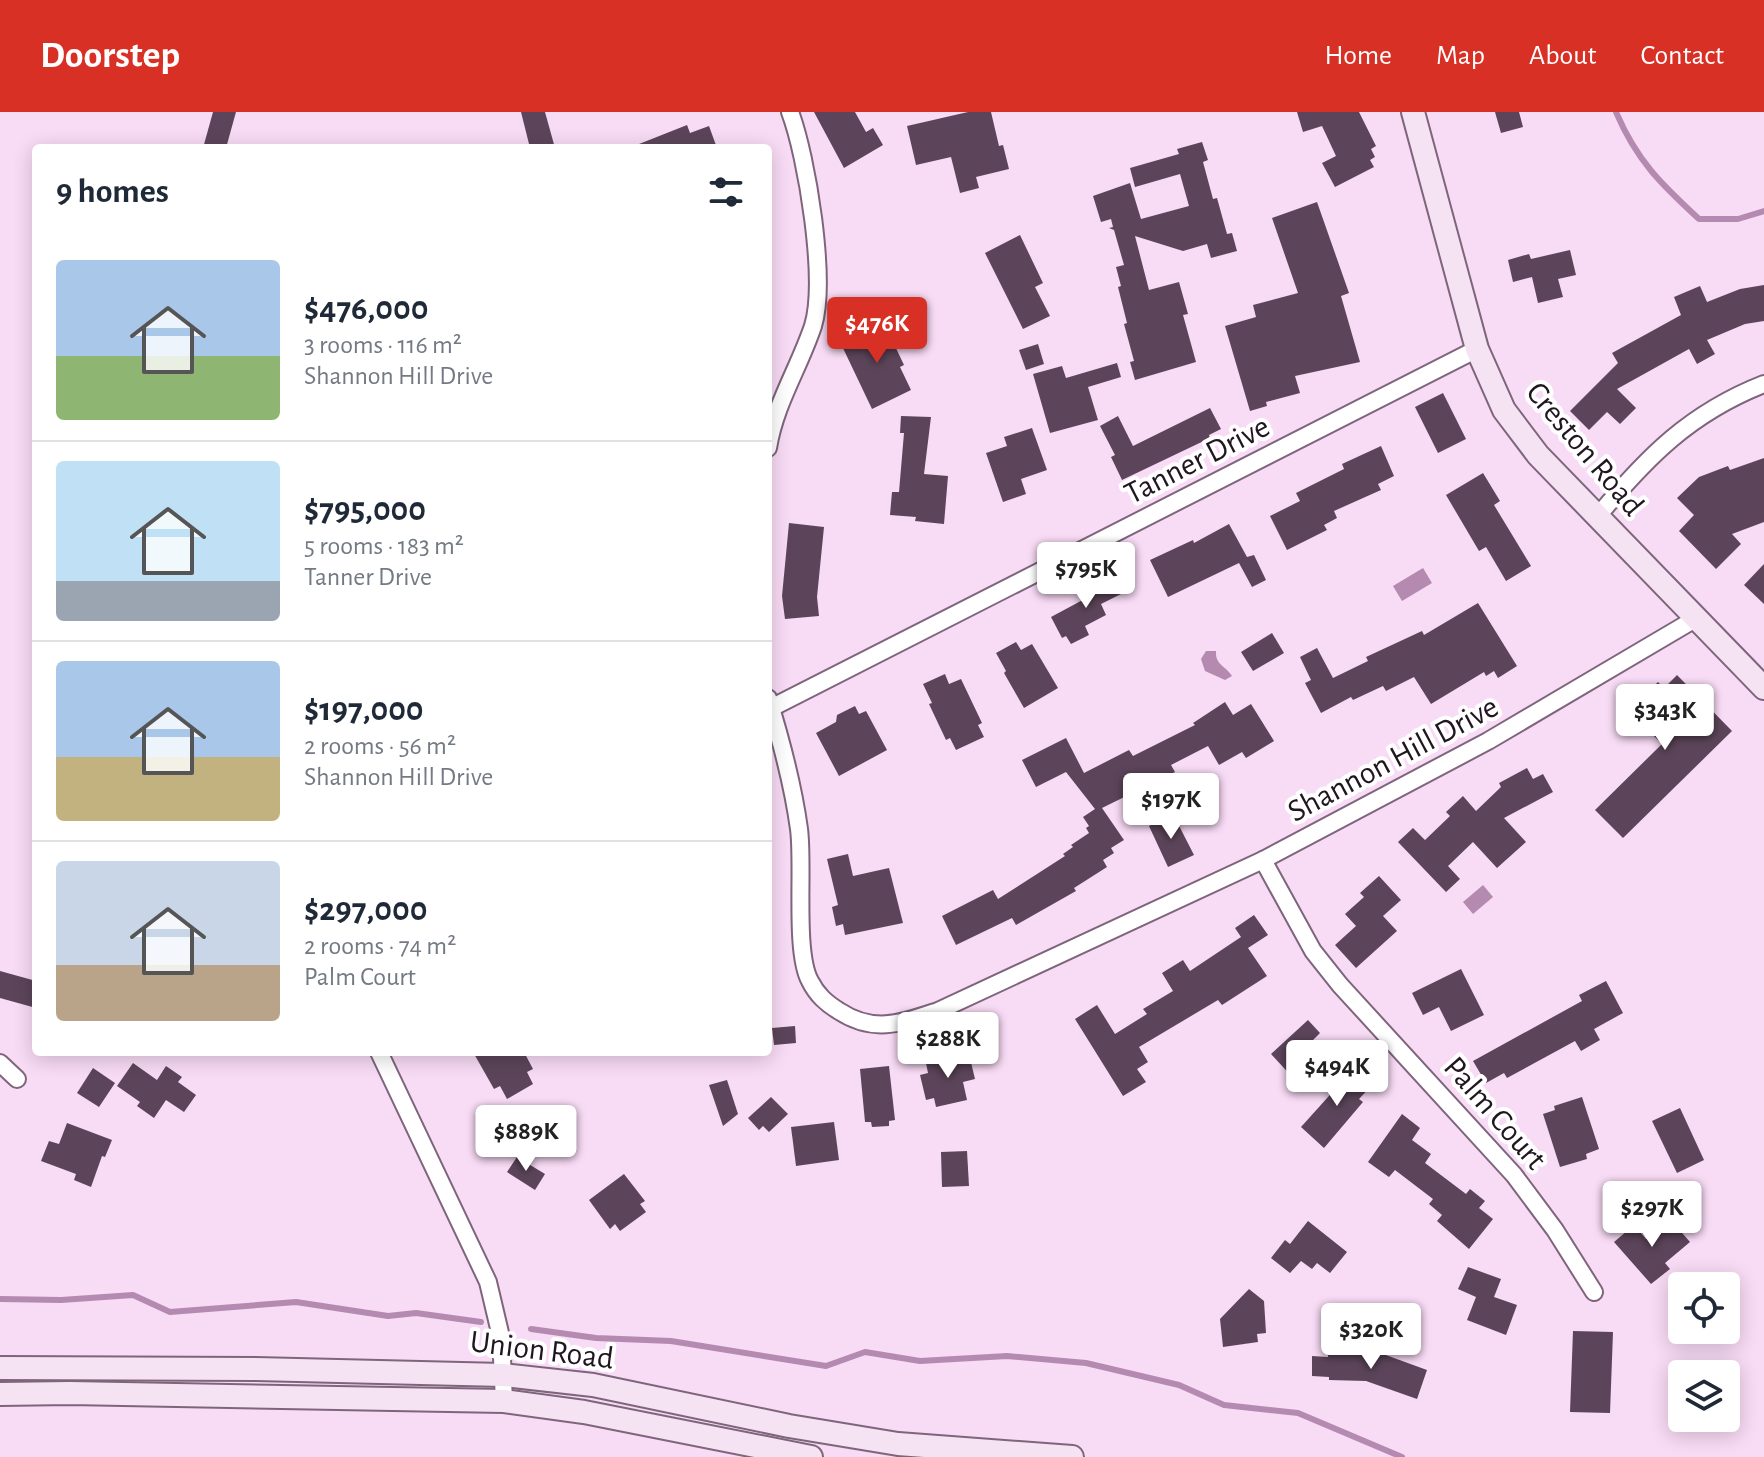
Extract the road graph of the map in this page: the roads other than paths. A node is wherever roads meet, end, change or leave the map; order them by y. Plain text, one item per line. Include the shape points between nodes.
1 (790, 112) edge
2 (1413, 112) edge
3 (1477, 349) junction
4 (1764, 384) edge
5 (772, 427) edge
6 (1597, 517) junction
7 (1695, 619) junction
8 (1764, 688) edge
9 (772, 702) edge
10 (772, 712) edge
11 (1263, 860) junction
12 (381, 1056) edge
13 (0, 1063) edge
14 (17, 1079) dead end
15 (1594, 1292) dead end
16 (0, 1368) edge
17 (503, 1375) junction
18 (0, 1394) edge
19 (504, 1401) junction
20 (1012, 1456) edge
21 (811, 1457) edge
22 (1072, 1457) edge

1 - 5 street via 809,185 817,297 813,325
2 - 3 main road, Creston Road
3 - 6 main road, Creston Road via 1504,410
3 - 9 street, Tanner Drive
4 - 6 street via 1680,429
6 - 7 main road, Creston Road
7 - 8 main road, Creston Road
7 - 11 street, Shannon Hill Drive via 1488,741
10 - 11 street, Shannon Hill Drive via 799,830 808,979 824,1001 873,1026 904,1023 938,1011
11 - 15 street, Palm Court via 1313,951 1514,1175
12 - 17 street via 488,1282
13 - 14 street
16 - 17 main road, Union Road
17 - 19 street
17 - 20 main road, Union Road via 593,1385 898,1444
18 - 19 main road, Union Road
19 - 21 main road, Union Road
20 - 22 main road, Union Road

